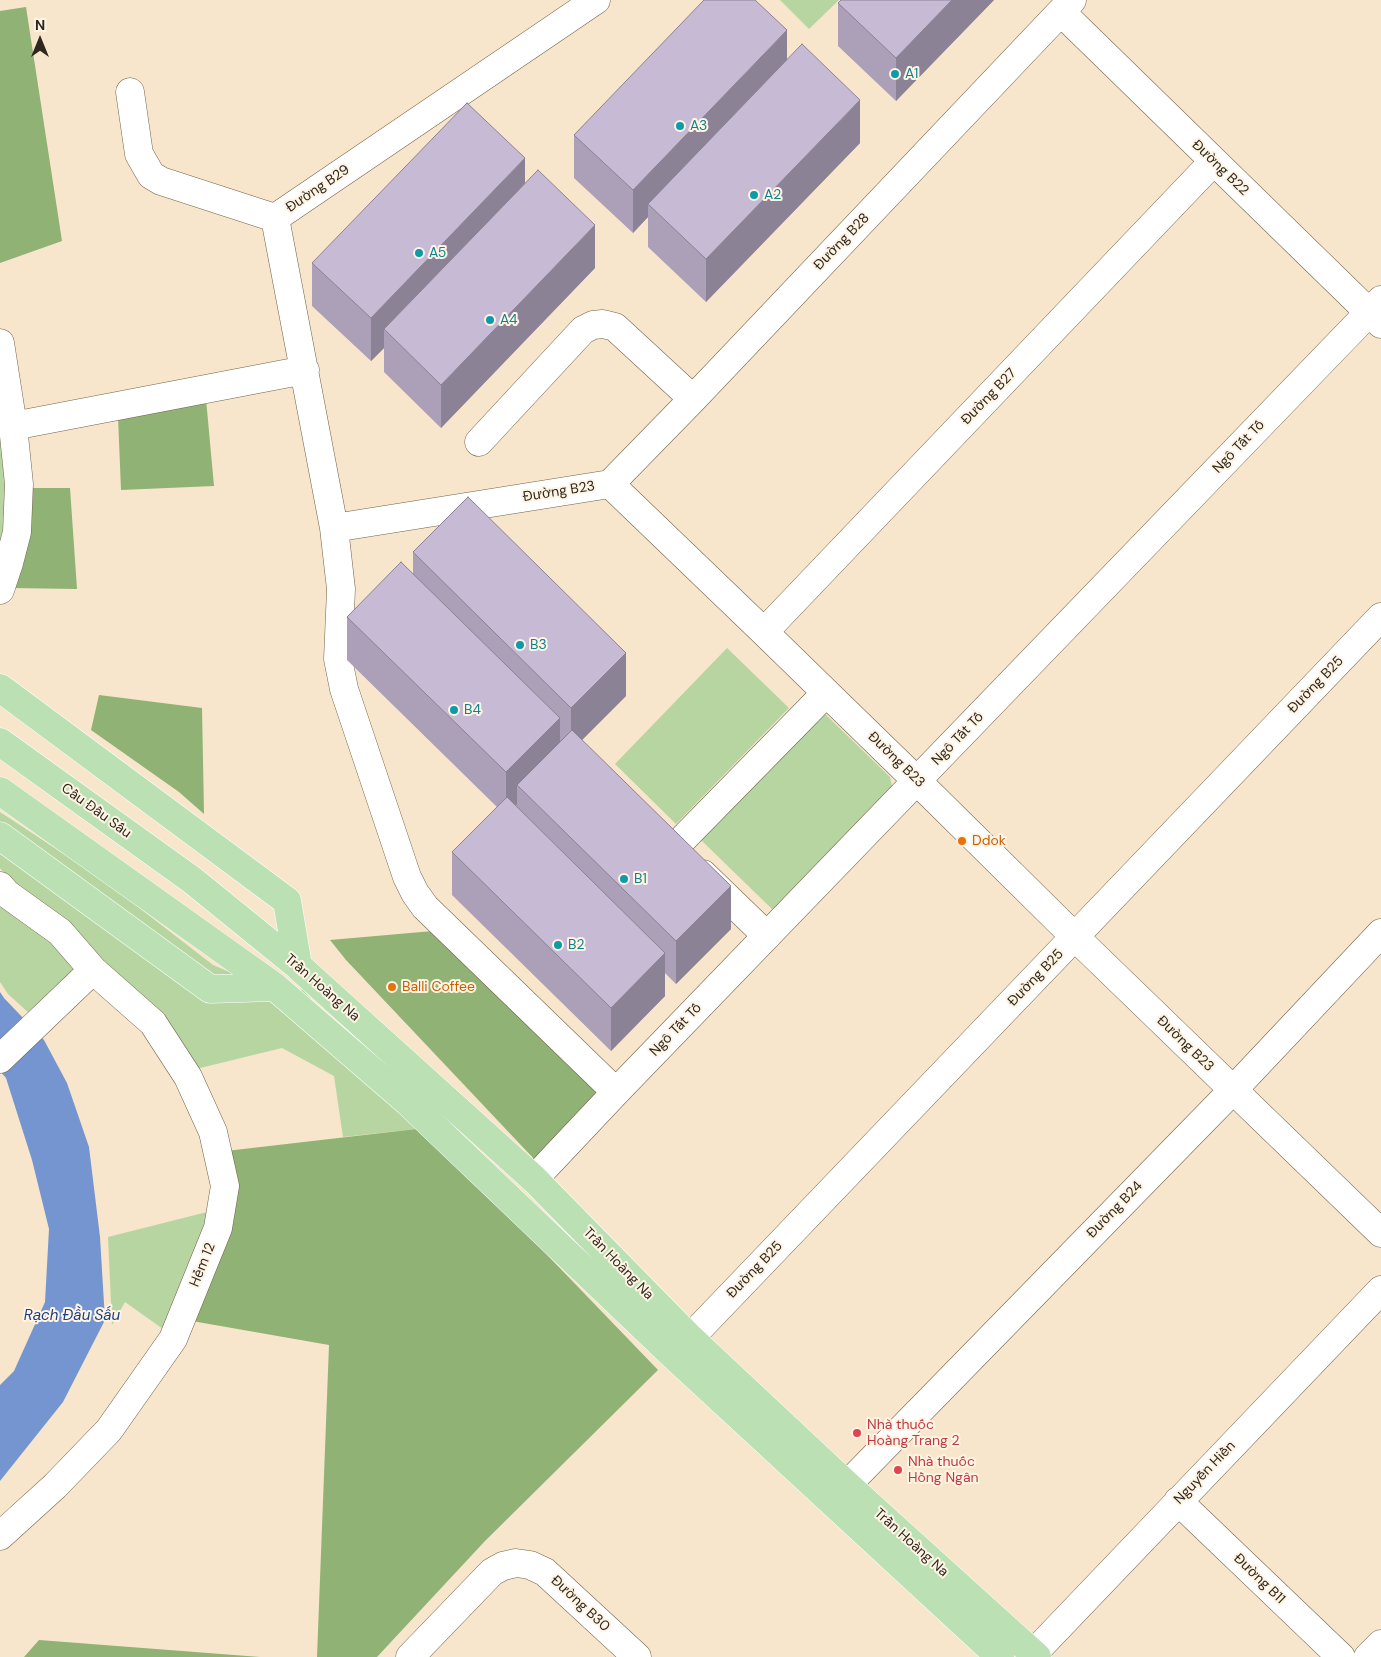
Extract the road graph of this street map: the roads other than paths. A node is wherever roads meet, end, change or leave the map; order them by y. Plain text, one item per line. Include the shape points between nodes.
1 (596, 0) edge
2 (1067, 6) edge
3 (130, 92) dead end
4 (1213, 162) junction
5 (275, 218) junction
6 (1377, 312) edge
7 (0, 343) edge
8 (305, 370) junction
9 (693, 399) junction
10 (13, 426) junction
11 (479, 442) dead end
12 (610, 484) junction
13 (334, 528) junction
14 (0, 590) edge
15 (1381, 617) edge
16 (764, 632) junction
17 (0, 688) edge
18 (826, 693) junction
19 (0, 742) edge
20 (918, 780) junction
21 (0, 791) edge
22 (655, 827) edge
23 (0, 836) edge
24 (676, 847) junction
25 (192, 880) joint
26 (0, 886) edge
27 (1381, 933) edge
28 (767, 936) junction
29 (1075, 938) junction
30 (298, 966) junction
31 (93, 970) junction
32 (276, 987) junction
33 (0, 1059) edge
34 (1233, 1090) junction
35 (616, 1092) junction
36 (534, 1179) junction
37 (1381, 1233) edge
38 (1381, 1290) edge
39 (690, 1338) junction
40 (847, 1485) junction
41 (1178, 1501) junction
42 (0, 1536) edge
43 (1381, 1644) edge
44 (1034, 1656) edge
45 (410, 1657) edge
46 (637, 1657) edge
47 (1000, 1657) edge
48 (1340, 1657) edge
49 (1368, 1657) edge

1 - 5 street, Đường B29
2 - 4 street, Đường B22
2 - 9 street, Đường B28
3 - 5 street via 139,154 151,175
4 - 6 street, Đường B22
4 - 16 street, Đường B27
5 - 8 street, Đường B29
6 - 20 street, Ngô Tất Tố
7 - 10 street
8 - 10 street
8 - 13 street, Đường B29
9 - 11 street via 615,327 593,325 583,330
9 - 12 street, Đường B28
10 - 14 street via 19,484 17,532
12 - 13 street, Đường B23
12 - 16 street, Đường B23
13 - 35 street, Đường B29 via 341,589 338,659 344,689 407,877 425,907
15 - 29 street, Đường B25
16 - 18 street, Đường B23
17 - 30 main road via 287,901
18 - 20 street, Đường B23
18 - 24 street
19 - 25 main road, Cầu Đầu Sấu
20 - 28 street, Ngô Tất Tố
20 - 29 street, Đường B23
21 - 32 main road, Trần Hoàng Na
22 - 24 street
23 - 32 main road via 210,989
24 - 28 street
25 - 30 main road, Trần Hoàng Na
26 - 31 street, Hẻm 12 via 60,932
27 - 34 street, Đường B24
28 - 35 street, Ngô Tất Tố
29 - 34 street, Đường B23
29 - 39 street, Đường B25
30 - 36 main road, Trần Hoàng Na
31 - 33 street
31 - 42 street, Hẻm 12 via 153,1023 188,1077 213,1132 225,1186 218,1228 173,1339 108,1430 55,1486
32 - 47 main road, Trần Hoàng Na via 408,1102 672,1355
34 - 37 street, Đường B23
34 - 40 street, Đường B24
35 - 36 street, Ngô Tất Tố
36 - 39 main road, Trần Hoàng Na
38 - 41 street, Nguyễn Hiền
39 - 40 main road, Trần Hoàng Na
40 - 44 main road, Trần Hoàng Na
41 - 44 street, Nguyễn Hiền
41 - 48 street, Đường B11
43 - 49 street
45 - 46 street, Đường B30 via 492,1572 516,1563 545,1572

